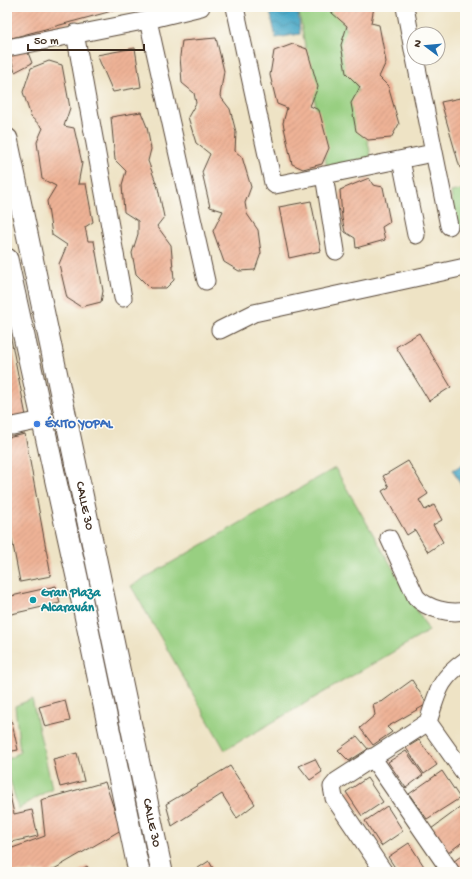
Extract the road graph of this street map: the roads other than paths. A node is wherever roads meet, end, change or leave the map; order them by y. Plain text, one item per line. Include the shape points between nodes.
1 (201, 7) edge
2 (235, 7) edge
3 (405, 7) edge
4 (148, 20) junction
5 (409, 26) edge
6 (75, 33) junction
7 (7, 48) edge
8 (417, 66) edge
9 (7, 139) edge
10 (433, 153) junction
11 (401, 160) junction
12 (324, 175) junction
13 (449, 226) dead end
14 (416, 235) dead end
15 (336, 251) dead end
16 (7, 259) edge
17 (465, 267) edge
18 (206, 281) dead end
19 (124, 298) dead end
20 (220, 330) dead end
21 (42, 420) junction
22 (7, 426) edge
23 (389, 538) dead end
24 (465, 611) edge
25 (465, 661) edge
26 (428, 722) junction
27 (372, 757) junction
28 (465, 774) edge
29 (139, 872) edge
30 (162, 872) edge
31 (384, 872) edge
32 (451, 872) edge

1 - 4 street
2 - 12 street via 273,183 278,185
3 - 5 street
4 - 6 street
4 - 18 street
6 - 7 street
6 - 19 street
8 - 10 street
9 - 30 main road, CALLE 30
10 - 11 street
10 - 13 street
11 - 12 street
11 - 14 street
12 - 15 street
16 - 21 main road, CALLE 30
17 - 20 street via 254,313
21 - 22 street
21 - 29 main road, CALLE 30
23 - 24 street via 416,596 422,603 449,611
25 - 26 street via 450,672 441,683
26 - 27 street
26 - 28 street
27 - 31 street via 337,781 332,787 332,792
27 - 32 street

